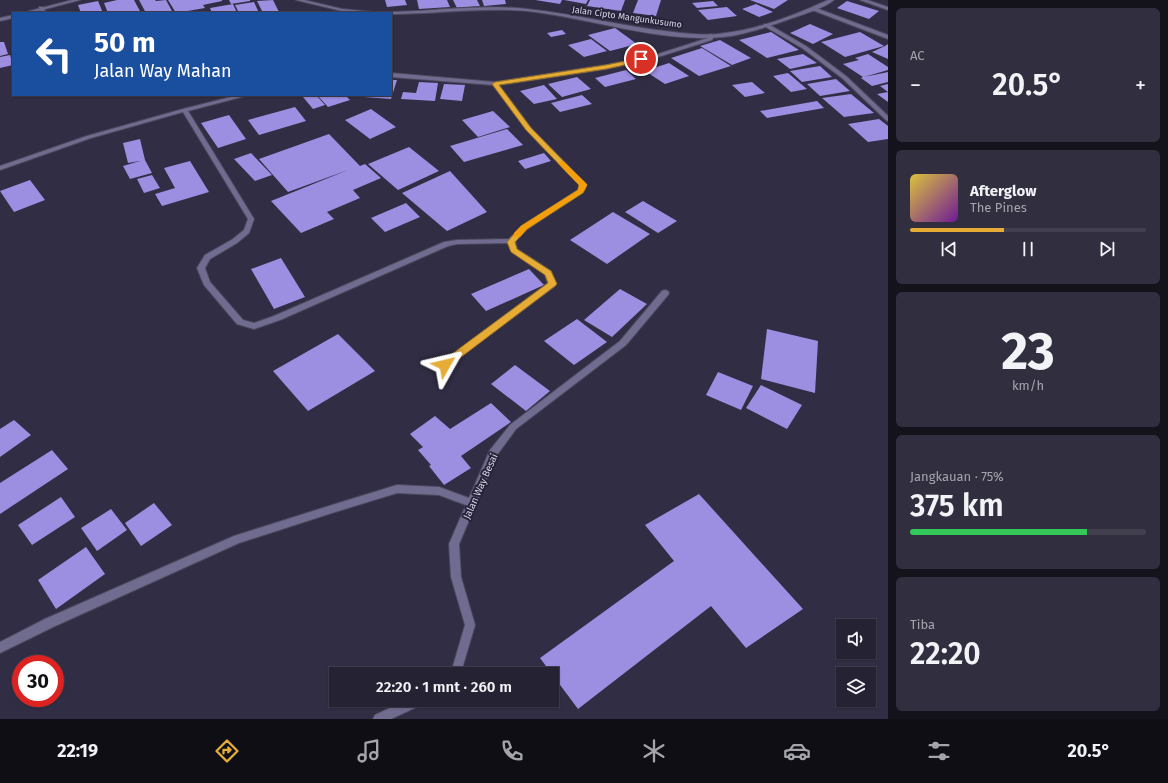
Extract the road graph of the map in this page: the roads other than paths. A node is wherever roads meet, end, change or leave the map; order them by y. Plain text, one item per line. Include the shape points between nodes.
1 (78, 0) edge
2 (298, 0) edge
3 (832, 0) edge
4 (862, 0) edge
5 (814, 9) junction
6 (888, 9) edge
7 (43, 11) edge
8 (363, 12) edge
9 (392, 13) edge
10 (12, 16) edge
11 (0, 20) edge
12 (766, 25) junction
13 (711, 36) junction
14 (888, 37) edge
15 (392, 75) edge
16 (495, 84) junction
17 (242, 96) edge
18 (185, 110) junction
19 (886, 116) edge
20 (0, 168) edge
21 (511, 242) junction
22 (666, 293) dead end
23 (445, 365) dead end
24 (471, 503) junction
25 (0, 648) edge
26 (458, 667) edge
27 (404, 707) edge
28 (379, 719) edge

1 - 7 street
2 - 8 street
3 - 5 street, Jalan Cipto Mangunkusumo
4 - 6 street
5 - 12 street, Jalan Cipto Mangunkusumo
5 - 14 street
9 - 13 street, Jalan Cipto Mangunkusumo via 486,7 527,10 666,33
10 - 11 street
12 - 13 street, Jalan Cipto Mangunkusumo via 732,34
12 - 19 street via 804,47 844,77
13 - 16 street via 710,39 653,57
15 - 16 street
16 - 21 street via 528,129 583,185 581,191 524,228
17 - 18 street
18 - 20 street via 89,137
18 - 21 street via 250,219 247,231 207,257 201,268 207,283 240,322 254,326 277,318 446,244
21 - 23 street via 514,250 548,273 552,284
22 - 24 street, Jalan Way Besai via 623,343 513,427 493,453
24 - 25 street via 439,490 397,489 332,509 237,539 49,623
24 - 26 street, Jalan Way Besai via 454,544 456,577 470,626
27 - 28 street

